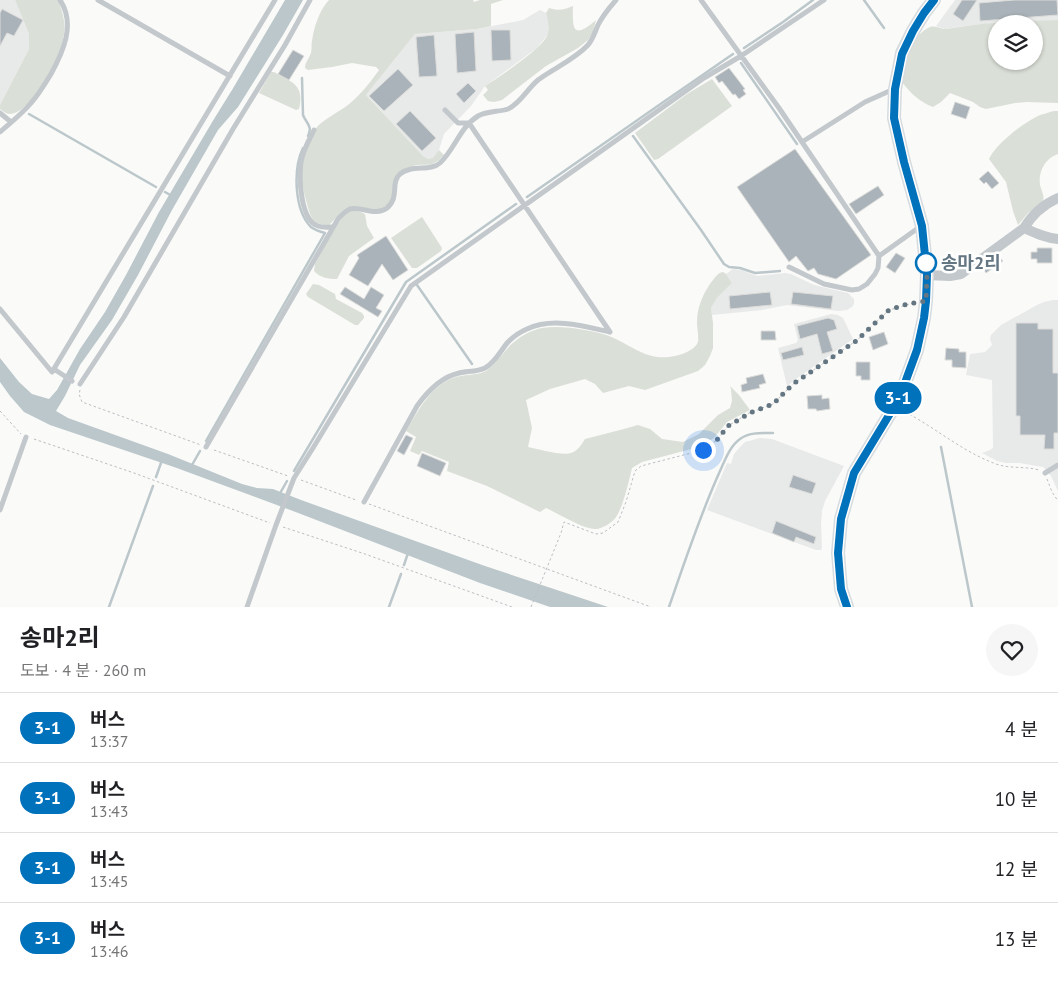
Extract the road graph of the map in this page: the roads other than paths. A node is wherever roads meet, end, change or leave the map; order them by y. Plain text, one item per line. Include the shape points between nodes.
1 (60, 0) edge
2 (98, 0) edge
3 (275, 0) edge
4 (310, 0) edge
5 (616, 0) edge
6 (701, 0) edge
7 (824, 0) edge
8 (934, 0) edge
9 (741, 56) junction
10 (230, 76) junction
11 (895, 89) junction
12 (445, 110) dead end
13 (0, 113) edge
14 (11, 122) junction
15 (469, 124) junction
16 (314, 130) dead end
17 (0, 132) edge
18 (802, 142) junction
19 (1058, 198) edge
20 (524, 205) junction
21 (922, 226) junction
22 (334, 227) junction
23 (1024, 228) junction
24 (1058, 240) edge
25 (879, 256) junction
26 (789, 268) dead end
27 (927, 275) junction
28 (0, 309) edge
29 (54, 369) junction
30 (72, 381) dead end
31 (80, 384) road end
32 (26, 436) road end
33 (206, 447) road end
34 (1058, 465) edge
35 (1046, 473) road end
36 (364, 502) road end
37 (0, 510) edge
38 (247, 607) edge
39 (847, 607) edge

1 - 14 lane via 67,20 62,52 41,90
2 - 10 lane
3 - 10 lane
4 - 31 lane via 130,308
5 - 15 lane via 584,49 528,88 516,104 485,113
6 - 9 lane
7 - 9 lane
8 - 11 street via 902,54
9 - 18 lane
9 - 20 lane
10 - 29 lane
11 - 18 lane via 865,102
11 - 21 street via 894,118
12 - 15 lane via 458,123
13 - 14 lane
14 - 17 lane
15 - 20 lane
15 - 22 lane via 439,164 412,168 397,178 393,201 385,210 348,210
16 - 22 lane via 301,163 302,197 310,222 316,226
18 - 25 lane
19 - 23 street via 1034,214
20 - 36 lane via 610,332 577,325 536,326 508,342 485,368 457,373 442,381 417,406
20 - 38 lane via 411,286 294,478
21 - 25 lane
21 - 27 street
22 - 33 lane
23 - 24 street
23 - 27 street via 961,274
25 - 26 lane via 875,274 867,284 852,290 824,284
27 - 39 street via 924,318 917,350 894,407 854,473 841,519 838,553 841,589
28 - 29 lane via 52,372
29 - 30 lane
32 - 37 lane
34 - 35 lane

